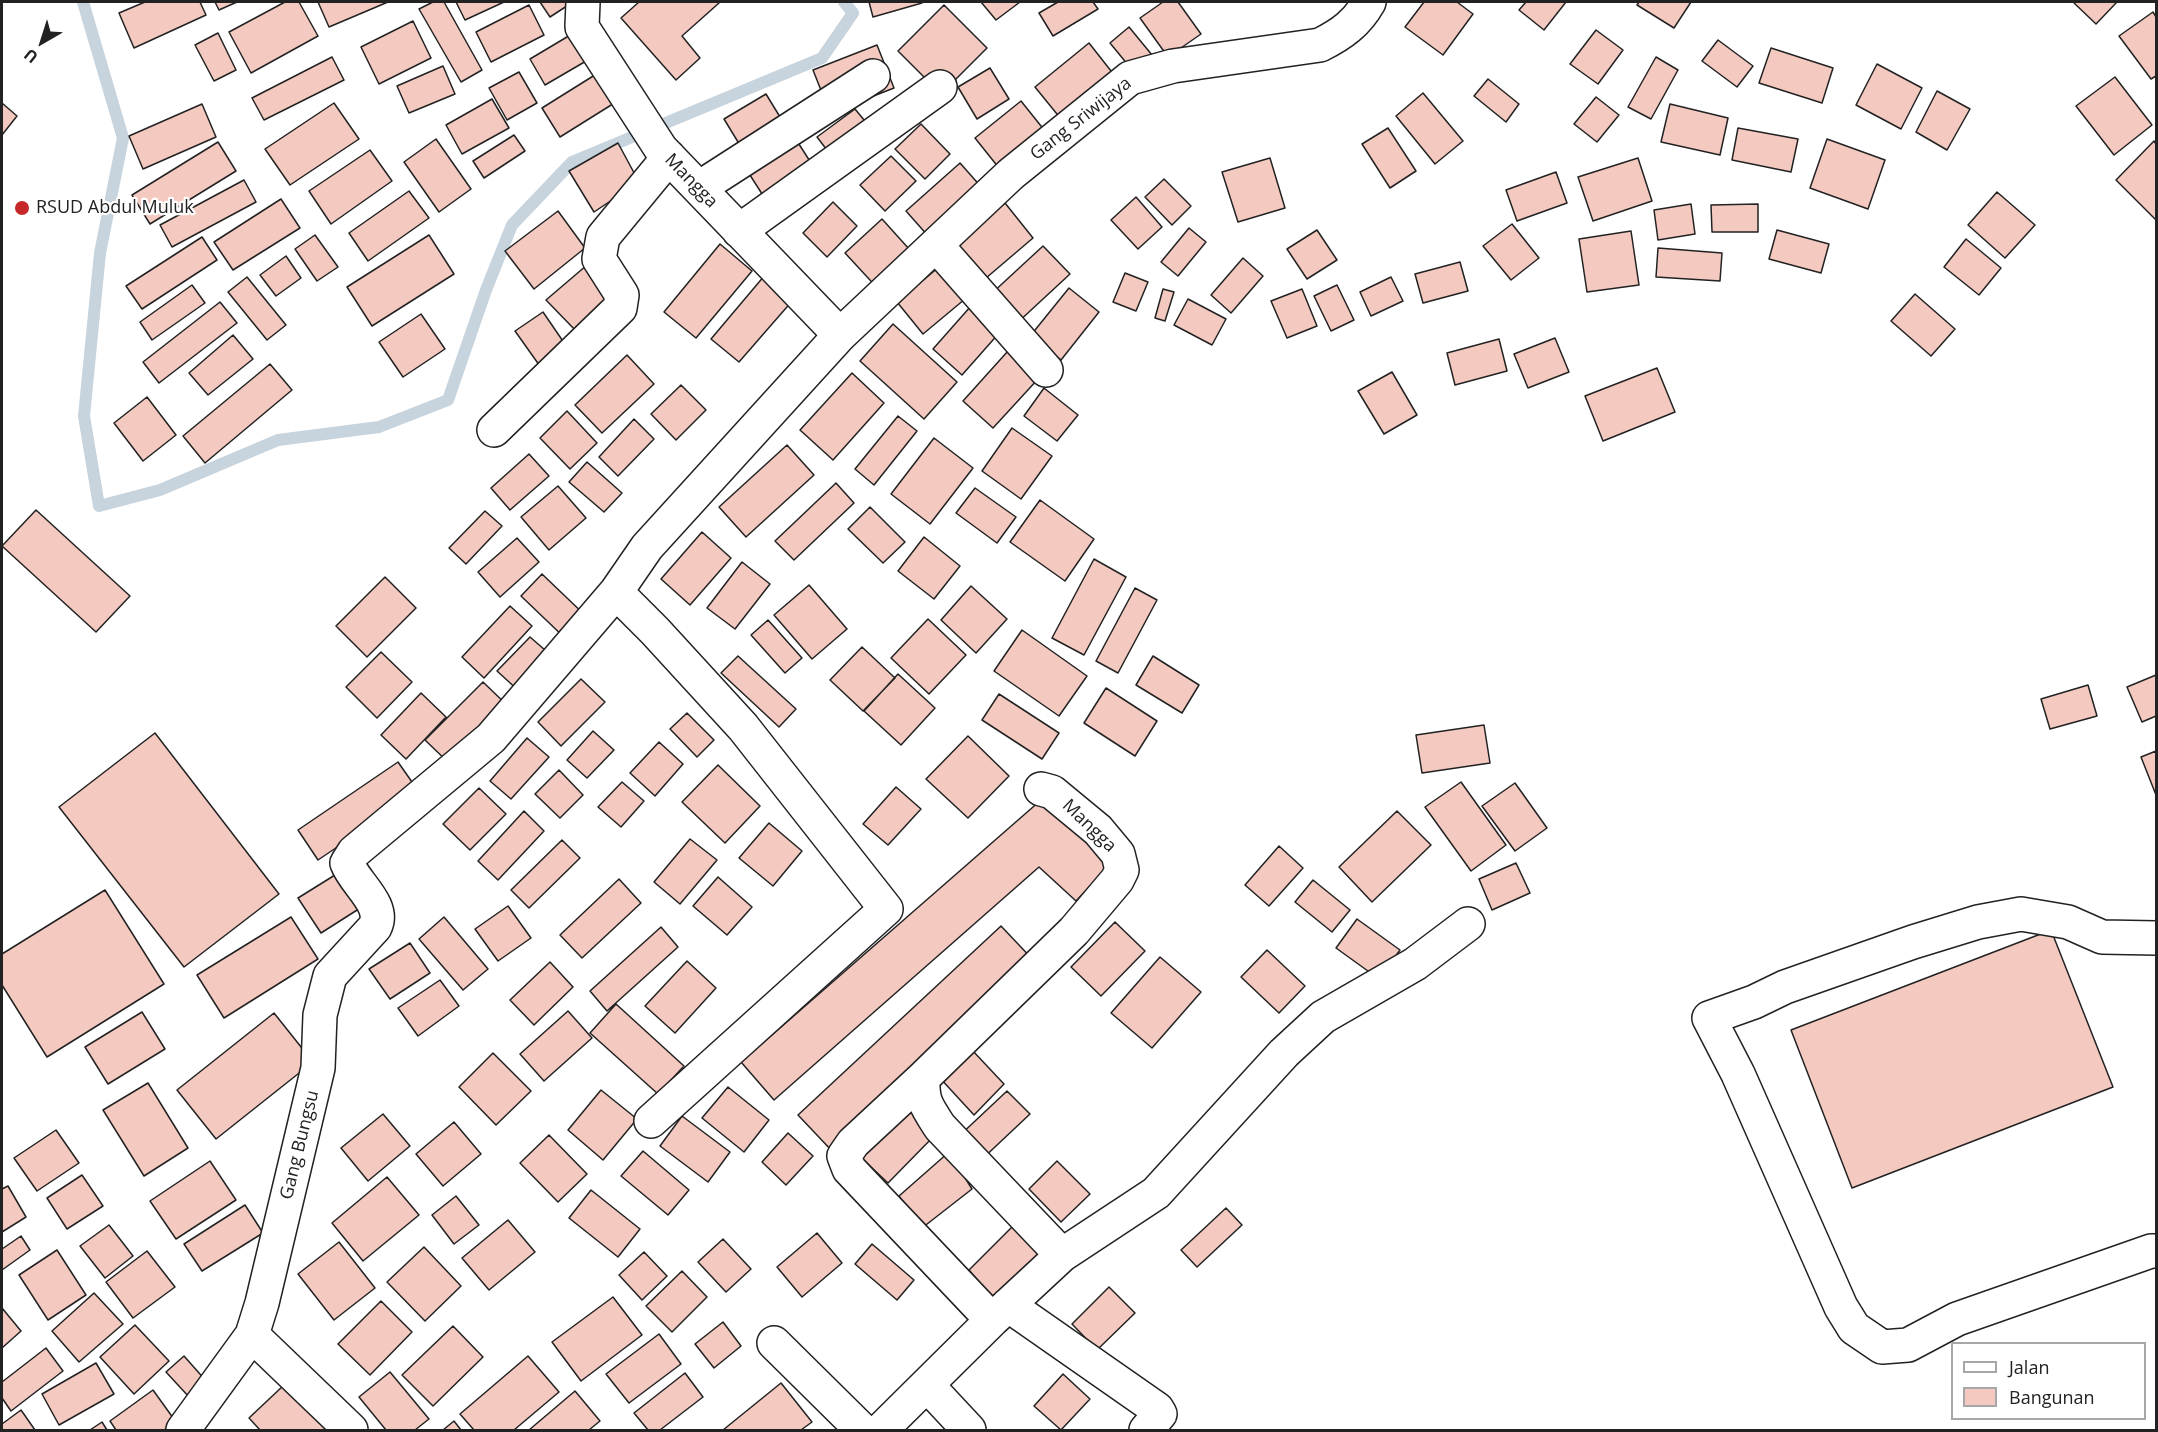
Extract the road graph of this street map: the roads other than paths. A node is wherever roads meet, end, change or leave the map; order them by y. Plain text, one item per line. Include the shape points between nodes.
1 (583, 2) edge
2 (1369, 2) edge
3 (873, 76) dead end
4 (940, 87) dead end
5 (665, 153) junction
6 (699, 188) junction
7 (739, 231) junction
8 (936, 246) junction
9 (840, 335) junction
10 (1046, 370) dead end
11 (494, 430) dead end
12 (616, 592) junction
13 (1041, 789) dead end
14 (347, 863) joint
15 (1468, 924) dead end
16 (2157, 938) edge
17 (923, 1077) junction
18 (651, 1121) dead end
19 (2157, 1251) edge
20 (1062, 1256) junction
21 (1000, 1312) junction
22 (252, 1335) junction
23 (774, 1343) dead end
24 (927, 1385) junction
25 (183, 1431) edge
26 (351, 1431) edge
27 (861, 1431) edge
28 (881, 1431) edge
29 (969, 1431) edge
30 (1146, 1431) edge

1 - 5 street, Mangga via 582,27
2 - 8 street, Gang Sriwijaya via 1360,17 1341,34 1320,45 1173,66 1130,78 1011,174
3 - 6 street
4 - 7 street
5 - 6 street, Mangga
5 - 11 street via 603,237 599,259 622,295 620,308
6 - 7 street, Mangga
7 - 9 street, Mangga
8 - 9 street, Gang Sriwijaya
8 - 10 street
9 - 12 street, Gang Sriwijaya via 647,547
12 - 14 street, Gang Sriwijaya via 491,738 354,852
12 - 18 street via 743,727 886,909
13 - 17 street, Mangga via 1052,792 1098,830 1118,854 1122,870 1074,930
14 - 22 street, Gang Bungsu via 378,910 378,920 330,976 320,1015 318,1068
15 - 20 street via 1415,964 1323,1017 1284,1053 1156,1193
16 - 19 street via 2102,937 2068,922 2020,914 1914,942 1709,1018 1748,1095 1841,1307 1854,1328 1882,1347 1908,1346 1957,1319
17 - 20 street via 923,1096 940,1127
17 - 21 street via 844,1156 849,1169
20 - 21 street
21 - 24 street
21 - 30 street via 1157,1409 1160,1414
22 - 25 street, Gang Bungsu
22 - 26 street
23 - 27 street
24 - 28 street
24 - 29 street

